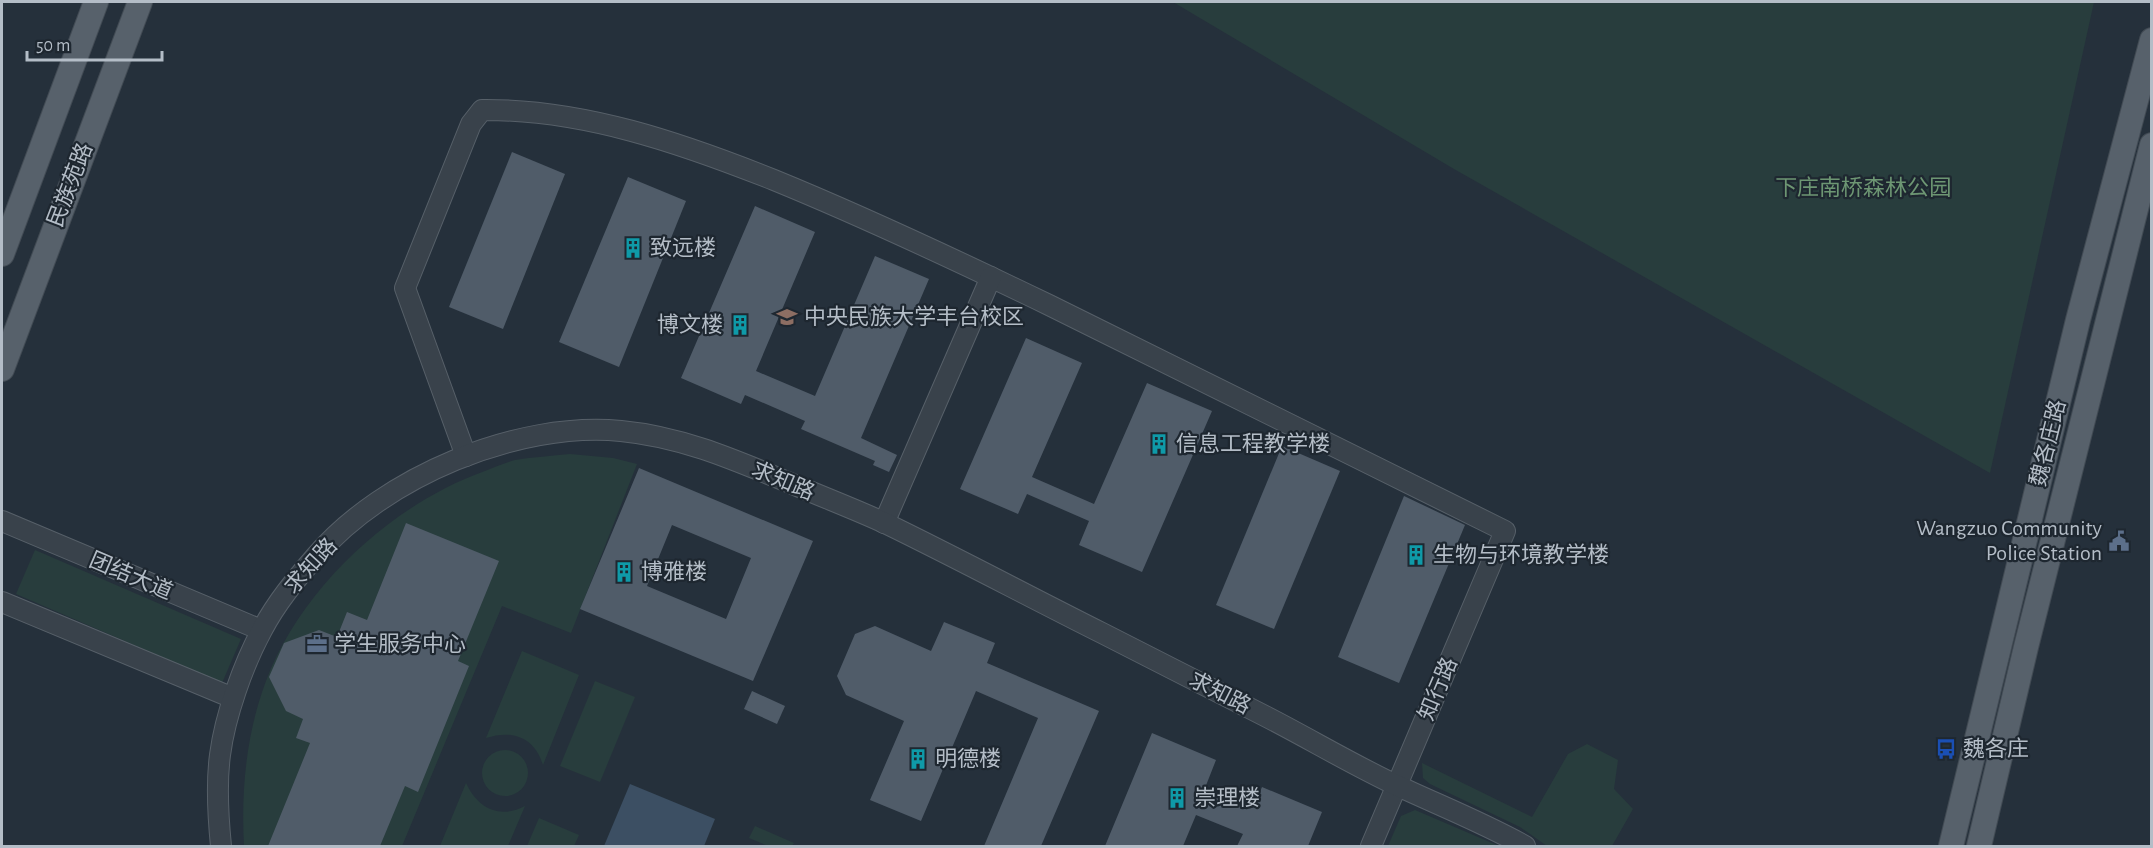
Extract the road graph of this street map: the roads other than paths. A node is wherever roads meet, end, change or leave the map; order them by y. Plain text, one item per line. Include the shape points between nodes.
1 (96, 2) edge
2 (140, 2) edge
3 (2151, 40) edge
4 (2151, 145) edge
5 (2, 254) edge
6 (991, 278) junction
7 (2, 369) edge
8 (466, 456) junction
9 (2, 521) edge
10 (884, 523) junction
11 (2, 602) edge
12 (261, 630) junction
13 (233, 698) junction
14 (1397, 785) junction
15 (221, 846) edge
16 (1371, 846) edge
17 (1525, 846) edge
18 (1951, 846) edge
19 (1979, 846) edge

1 - 5 main road, 民族苑路
2 - 7 main road, 民族苑路
3 - 18 main road, 魏各庄路 via 2078,320
4 - 19 main road, 魏各庄路
6 - 8 street via 850,211 655,137 564,116 482,110 471,124 405,288
6 - 10 street
6 - 14 street, 知行路 via 1505,531
8 - 10 street, 求知路 via 568,430 617,430 665,436 712,451
8 - 12 street, 求知路 via 430,471 375,503 323,548 290,586
9 - 12 street, 团结大道
10 - 14 street, 求知路
11 - 13 street
12 - 13 street, 求知路
13 - 15 street, 求知路 via 219,758
14 - 16 street, 知行路
14 - 17 street, 求知路

